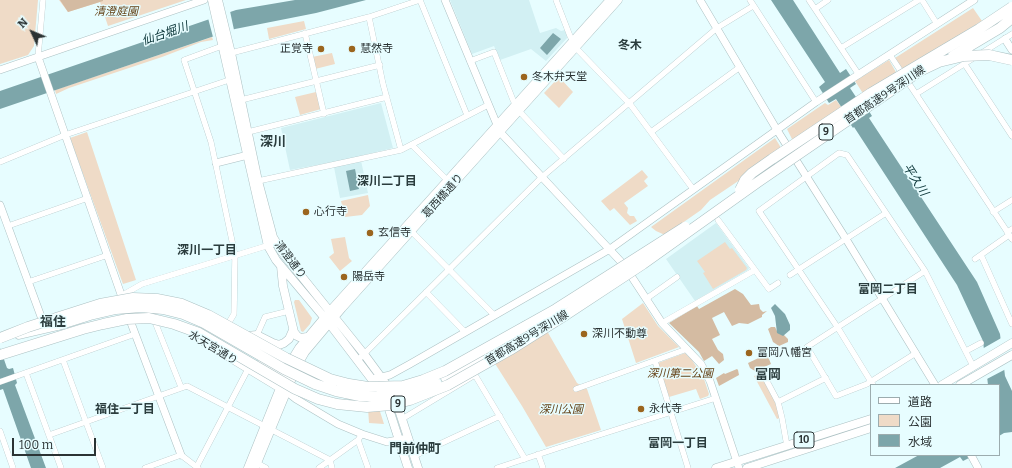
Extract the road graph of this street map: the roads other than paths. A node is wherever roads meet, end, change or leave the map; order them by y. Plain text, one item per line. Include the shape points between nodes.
1 (43, 0) edge
2 (204, 0) edge
3 (212, 0) edge
4 (218, 0) edge
5 (420, 0) edge
6 (445, 0) edge
7 (556, 0) edge
8 (610, 0) edge
9 (618, 0) edge
10 (700, 0) edge
11 (750, 0) edge
12 (809, 0) edge
13 (828, 0) edge
14 (919, 0) edge
15 (922, 0) edge
16 (970, 1) edge
17 (754, 6) junction
18 (1012, 7) edge
19 (815, 9) junction
20 (218, 13) junction
21 (369, 17) junction
22 (1012, 18) edge
23 (937, 24) junction
24 (717, 28) junction
25 (305, 33) junction
26 (1012, 34) edge
27 (224, 36) junction
28 (1005, 39) junction
29 (574, 44) junction
30 (222, 46) junction
31 (841, 48) junction
32 (1012, 50) edge
33 (231, 53) junction
34 (890, 55) junction
35 (38, 57) junction
36 (1012, 59) edge
37 (470, 61) junction
38 (964, 63) junction
39 (380, 65) junction
40 (740, 66) junction
41 (0, 70) edge
42 (859, 75) junction
43 (233, 79) junction
44 (316, 80) junction
45 (194, 92) junction
46 (916, 94) junction
47 (387, 97) junction
48 (241, 100) junction
49 (816, 102) junction
50 (488, 104) junction
51 (630, 104) junction
52 (517, 108) junction
53 (324, 114) junction
54 (467, 115) junction
55 (498, 129) junction
56 (777, 130) junction
57 (248, 132) junction
58 (651, 132) junction
59 (65, 135) junction
60 (1012, 136) edge
61 (412, 145) junction
62 (401, 150) junction
63 (250, 155) junction
64 (564, 159) junction
65 (0, 162) edge
66 (216, 163) junction
67 (806, 176) junction
68 (542, 177) junction
69 (258, 180) junction
70 (448, 181) junction
71 (693, 189) junction
72 (740, 190) junction
73 (88, 198) junction
74 (1012, 200) edge
75 (0, 205) edge
76 (993, 212) junction
77 (886, 213) junction
78 (2, 218) edge
79 (718, 220) dead end
80 (8, 226) junction
81 (411, 231) junction
82 (1010, 234) edge
83 (846, 239) junction
84 (272, 244) junction
85 (610, 249) junction
86 (664, 250) junction
87 (108, 255) junction
88 (235, 255) junction
89 (981, 255) junction
90 (975, 259) dead end
91 (281, 266) junction
92 (798, 269) junction
93 (449, 270) junction
94 (755, 270) junction
95 (925, 271) junction
96 (790, 275) dead end
97 (677, 277) dead end
98 (28, 282) junction
99 (778, 283) dead end
100 (426, 292) junction
101 (121, 296) junction
102 (646, 299) junction
103 (883, 299) junction
104 (289, 311) junction
105 (494, 315) junction
106 (329, 317) junction
107 (130, 321) junction
108 (43, 322) junction
109 (155, 322) junction
110 (662, 323) junction
111 (228, 324) junction
112 (1012, 324) edge
113 (527, 325) junction
114 (59, 327) junction
115 (838, 328) junction
116 (237, 330) junction
117 (293, 330) junction
118 (466, 332) junction
119 (19, 334) junction
120 (135, 334) junction
121 (257, 335) junction
122 (247, 336) junction
123 (308, 337) junction
124 (0, 339) edge
125 (981, 343) dead end
126 (1012, 343) edge
127 (24, 345) junction
128 (687, 349) junction
129 (966, 351) junction
130 (1, 353) edge
131 (916, 353) junction
132 (361, 357) junction
133 (1008, 357) edge
134 (63, 360) junction
135 (291, 361) junction
136 (655, 361) junction
137 (973, 366) junction
138 (248, 369) junction
139 (761, 370) dead end
140 (26, 373) junction
141 (382, 378) junction
142 (826, 378) junction
143 (373, 379) junction
144 (0, 382) edge
145 (872, 383) edge
146 (934, 384) edge
147 (944, 384) edge
148 (962, 384) edge
149 (181, 387) junction
150 (283, 387) junction
151 (576, 389) dead end
152 (159, 396) junction
153 (716, 398) junction
154 (328, 402) junction
155 (778, 402) junction
156 (227, 408) junction
157 (670, 412) junction
158 (500, 416) junction
159 (402, 419) junction
160 (870, 419) edge
161 (86, 421) junction
162 (870, 428) edge
163 (268, 429) junction
164 (0, 431) edge
165 (49, 434) junction
166 (360, 437) junction
167 (408, 438) junction
168 (399, 441) junction
169 (787, 446) junction
170 (538, 454) junction
171 (181, 455) junction
172 (414, 456) junction
173 (972, 457) edge
174 (525, 459) junction
175 (330, 460) junction
176 (254, 463) edge
177 (738, 465) edge
178 (13, 468) edge
179 (61, 468) edge
180 (103, 468) edge
181 (144, 468) edge
182 (196, 468) edge
183 (248, 468) edge
184 (266, 468) edge
185 (319, 468) edge
186 (332, 468) edge
187 (368, 468) edge
188 (408, 468) edge
189 (418, 468) edge
190 (497, 468) edge
191 (543, 468) edge
192 (688, 468) edge
193 (716, 468) edge
194 (747, 468) edge
195 (978, 468) edge

1 - 35 street
2 - 35 street
3 - 20 main road, 清澄通り
4 - 20 main road, 清澄通り
5 - 21 street
5 - 54 street
6 - 37 street
7 - 29 street
8 - 29 main road, 葛西橋通り
9 - 29 main road, 葛西橋通り
10 - 24 street
11 - 17 street
12 - 19 street
13 - 19 street
14 - 31 street
15 - 23 street
16 - 23 street
17 - 24 street
17 - 49 street
18 - 72 highway, bridge via 871,93 772,159 752,173
19 - 31 street
20 - 27 main road, 清澄通り
21 - 25 street
21 - 39 street
22 - 86 highway, bridge via 680,242
23 - 34 street
24 - 40 street
24 - 51 street
25 - 33 street
25 - 44 street
26 - 28 street
27 - 30 main road, 清澄通り
27 - 33 main road, 清澄通り
28 - 32 street
28 - 38 street
29 - 51 street
29 - 52 main road, 葛西橋通り
30 - 43 main road, 清澄通り
30 - 45 street via 184,60
31 - 42 street
33 - 43 main road, 清澄通り
34 - 42 street
34 - 46 street
35 - 41 street
35 - 59 street
36 - 72 highway, 首都高速9号深川線 / 9, bridge via 990,54 971,54 927,65
36 - 86 highway, 首都高速9号深川線 / 9, bridge via 971,55 945,60 926,68 758,182
37 - 50 street
37 - 52 street via 494,52
38 - 46 street
38 - 60 street
39 - 44 street
39 - 47 street
40 - 56 street
40 - 58 street
42 - 49 street
43 - 45 street
43 - 48 main road, 清澄通り
43 - 63 main road, 清澄通り
44 - 48 street
44 - 53 street
45 - 59 street
45 - 66 street
46 - 76 street
47 - 53 street
47 - 62 street
48 - 57 main road, 清澄通り
49 - 56 street
50 - 54 street
50 - 55 street
51 - 58 street
51 - 64 street
52 - 55 main road, 葛西橋通り
52 - 64 street
53 - 57 street
54 - 61 street
55 - 68 street
55 - 70 main road, 葛西橋通り
55 - 81 main road, 葛西橋通り
56 - 67 street
56 - 71 street
57 - 63 main road, 清澄通り
58 - 71 street
59 - 65 street
59 - 73 street
61 - 62 street
61 - 70 street
62 - 69 street
63 - 66 street
63 - 69 main road, 清澄通り
63 - 84 main road, 清澄通り
64 - 68 street
66 - 88 street
67 - 77 street via 839,153 847,155
67 - 83 street
67 - 92 street via 759,211
68 - 85 street
68 - 93 street
69 - 84 main road, 清澄通り
70 - 106 main road, 葛西橋通り
71 - 85 street
72 - 113 highway, 首都高速9号深川線 / 9, bridge via 588,290
73 - 80 street
73 - 87 street
74 - 76 street
75 - 78 street
76 - 82 street
77 - 83 street
77 - 95 street
78 - 80 street
79 - 94 street
80 - 98 street
81 - 93 street
81 - 106 main road, 葛西橋通り
82 - 89 street
83 - 92 street
83 - 103 street
84 - 88 street
84 - 91 main road, 清澄通り
84 - 106 main road, 清澄通り
85 - 102 street via 628,270
85 - 105 street
86 - 154 highway, 首都高速9号深川線 / 9, bridge via 510,350 435,391 382,407 355,407
87 - 98 street
87 - 101 street
88 - 101 street via 142,284
88 - 111 street via 234,314
89 - 90 street
89 - 112 street
91 - 104 main road
91 - 106 main road, 清澄通り
92 - 96 street
92 - 115 street
93 - 100 street
93 - 105 street
94 - 99 street via 769,289
94 - 110 street
95 - 103 street
95 - 129 street
97 - 102 street
98 - 108 street
100 - 118 street
100 - 132 street
101 - 107 street
101 - 108 main road
101 - 111 main road via 138,294 165,297 200,309
102 - 110 street
103 - 115 street
103 - 131 street
104 - 117 main road
104 - 121 street via 266,317
105 - 118 street
106 - 123 main road, 葛西橋通り
106 - 132 main road, 清澄通り
106 - 150 main road, 葛西橋通り
107 - 109 main road, 水天宮通り
107 - 120 street
107 - 127 main road, 水天宮通り via 100,325
108 - 119 main road
109 - 138 main road, 水天宮通り via 192,334
109 - 149 street
110 - 128 street
111 - 116 main road
113 - 114 highway, bridge via 508,343 436,383 403,394 368,397 315,384 204,323 169,310 120,308 90,314
113 - 124 highway, 首都高速9号深川線 / 9, bridge via 435,376 403,386 383,387 359,386 326,378 208,315 182,304 157,299 133,298 100,304 28,327
114 - 119 highway
114 - 127 highway
114 - 154 highway, bridge via 132,312 175,316 215,334
115 - 142 street via 807,347
115 - 145 street
116 - 122 main road
116 - 150 main road via 250,354 280,375
117 - 121 main road via 289,339 279,345
117 - 123 main road via 298,337
118 - 141 street
119 - 124 main road
120 - 134 street
120 - 152 street
121 - 122 main road
122 - 135 main road
123 - 135 main road, 葛西橋通り
125 - 129 street
126 - 137 main road
127 - 130 main road, 水天宮通り
128 - 136 street
128 - 153 street via 706,371
129 - 137 street
130 - 154 highway, 首都高速9号深川線 / 9, bridge via 103,324 133,318 156,319 199,332 299,390
131 - 145 street
131 - 146 street
132 - 141 main road, 清澄通り
132 - 143 main road, 清澄通り
133 - 148 main road
134 - 140 street
134 - 161 street
135 - 150 main road, 葛西橋通り
136 - 151 street
136 - 157 street
137 - 147 main road
138 - 150 main road, 水天宮通り
138 - 156 street
139 - 155 street
140 - 144 street
140 - 165 street
141 - 143 street
141 - 159 main road, 清澄通り via 394,398
142 - 145 street via 836,396
142 - 155 street
143 - 168 main road, 清澄通り via 388,406
149 - 152 street
149 - 156 street via 187,386
150 - 163 main road, 葛西橋通り
150 - 166 street, 水天宮通り via 296,399
152 - 161 street
152 - 171 street
153 - 157 street
153 - 177 street
155 - 169 street
156 - 163 street
156 - 182 street
157 - 170 street
157 - 192 street
158 - 159 street via 475,375
158 - 172 street
158 - 174 street
159 - 167 main road, 清澄通り
160 - 169 main road, 10
161 - 165 street
161 - 180 street
162 - 194 main road, 10
163 - 175 street
163 - 176 main road, 葛西橋通り
164 - 178 street
165 - 179 street
166 - 168 street, 水天宮通り
166 - 175 street
166 - 187 street
167 - 168 street, 水天宮通り
167 - 172 main road, 清澄通り
168 - 188 main road, 清澄通り
169 - 177 main road, 10
170 - 174 street
170 - 191 street
171 - 181 street
171 - 182 street
172 - 189 main road, 清澄通り
173 - 195 street
174 - 190 street
175 - 185 street
175 - 186 street
176 - 183 main road, 葛西橋通り
176 - 184 street
177 - 193 main road, 10

